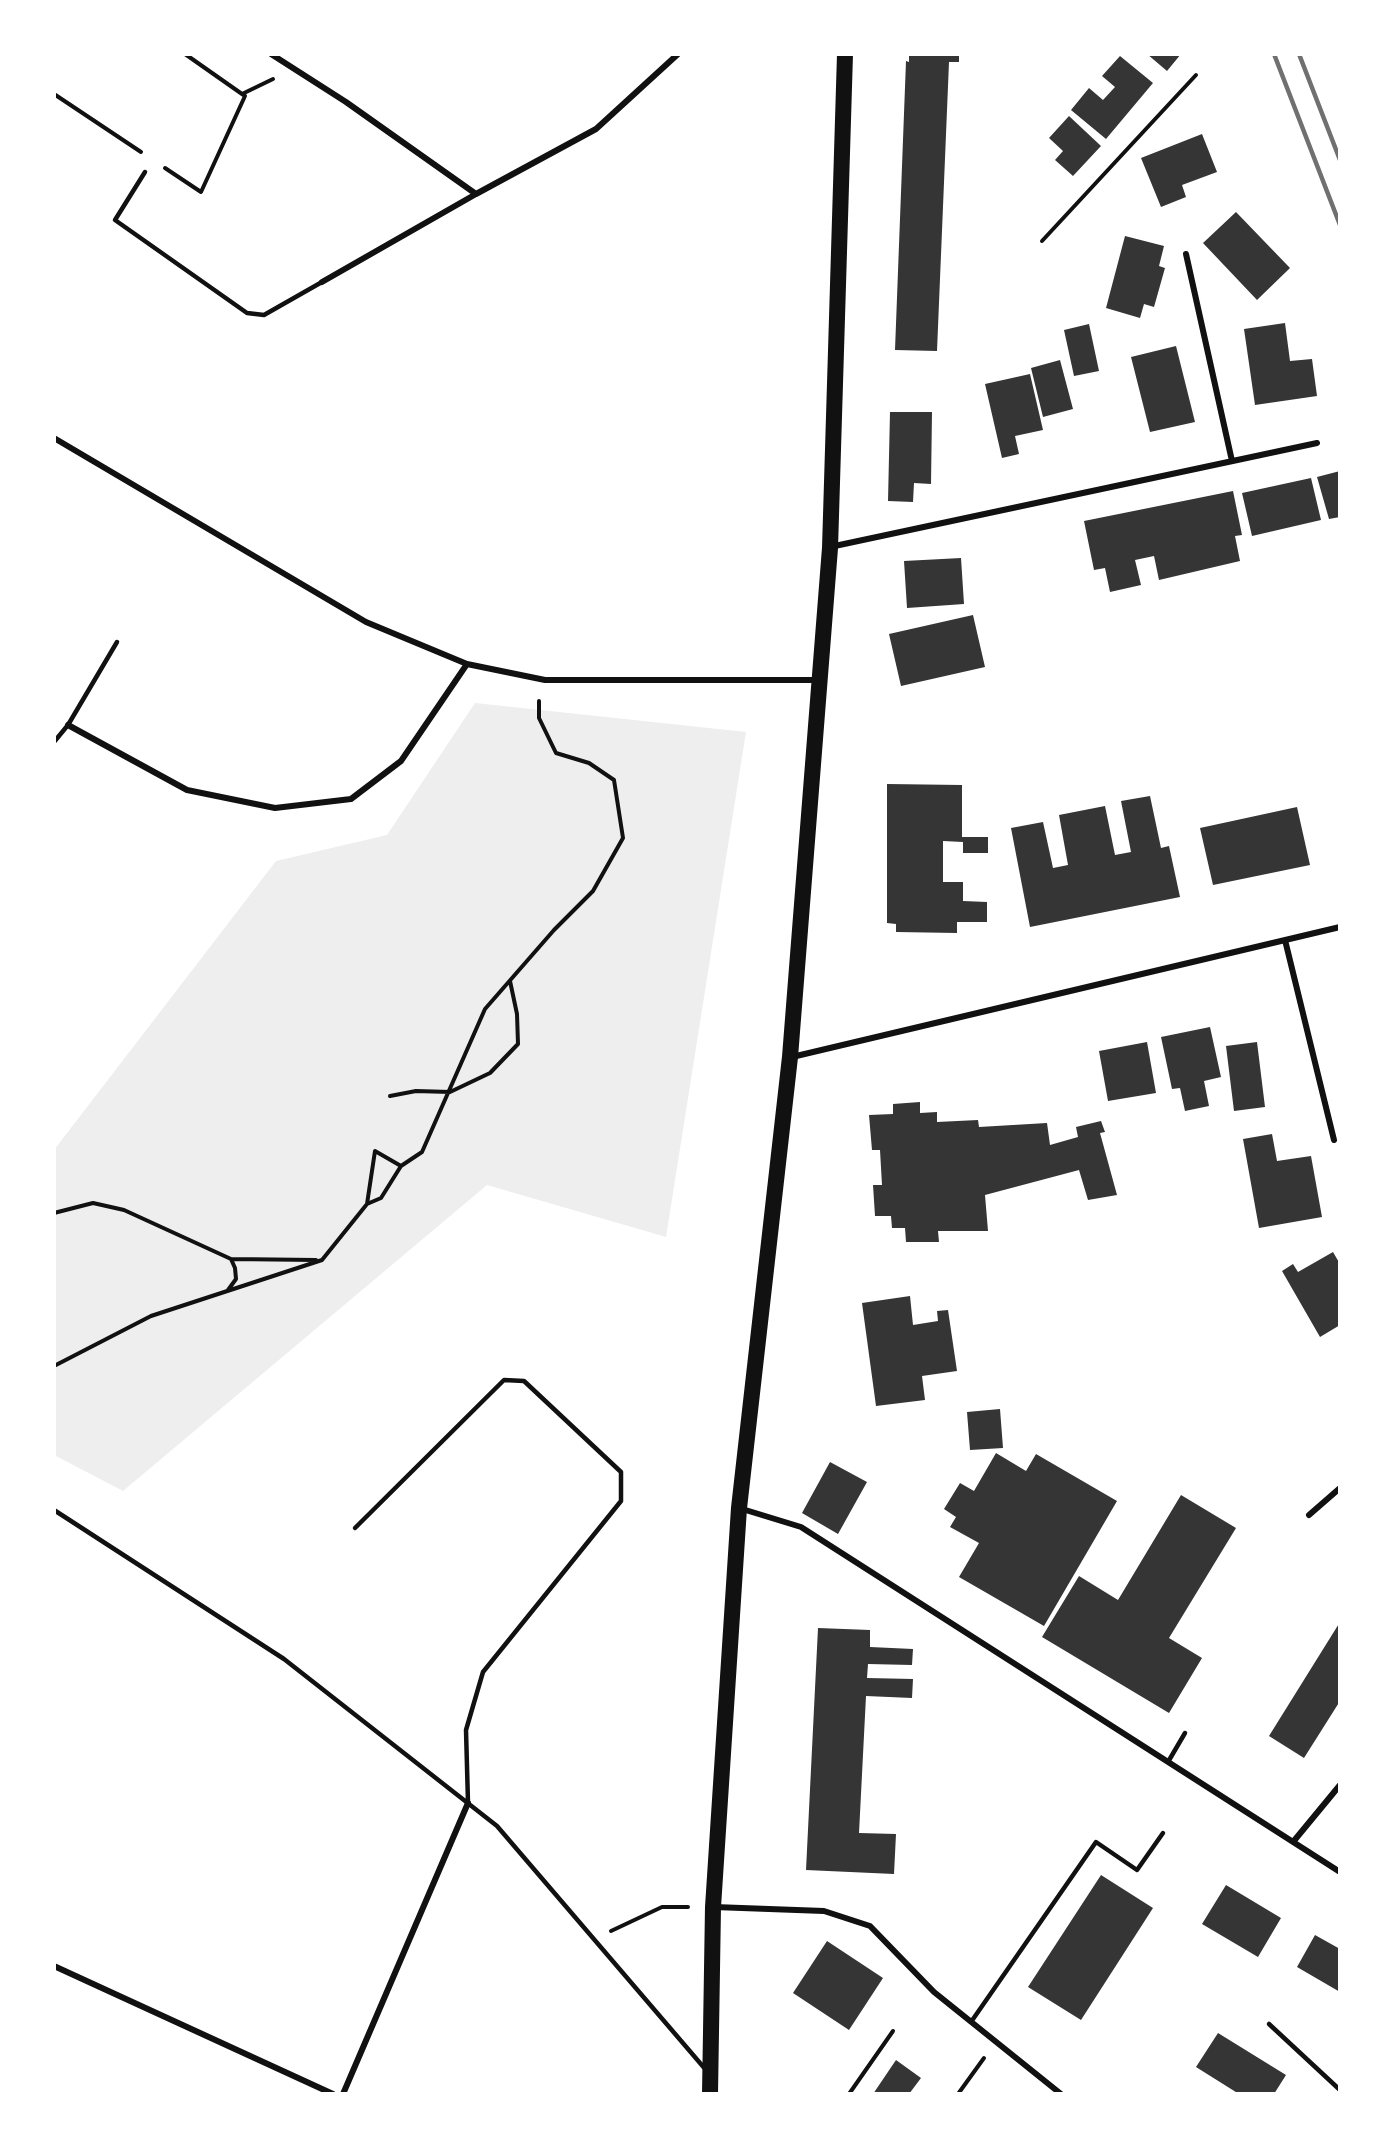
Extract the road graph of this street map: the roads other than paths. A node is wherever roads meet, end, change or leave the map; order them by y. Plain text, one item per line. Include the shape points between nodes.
1 (271, 54) edge
2 (678, 54) edge
3 (845, 54) edge
4 (145, 172) dead end
5 (476, 194) junction
6 (1186, 254) dead end
7 (322, 282) joint
8 (54, 438) edge
9 (1317, 443) dead end
10 (1232, 461) junction
11 (830, 548) junction
12 (117, 642) dead end
13 (467, 664) junction
14 (818, 680) junction
15 (68, 725) junction
16 (54, 742) edge
17 (1340, 927) edge
18 (1285, 940) junction
19 (790, 1057) junction
20 (1334, 1140) dead end
21 (1340, 1488) edge
22 (740, 1508) junction
23 (54, 1510) edge
24 (1309, 1515) dead end
25 (355, 1528) dead end
26 (1185, 1733) dead end
27 (1168, 1762) junction
28 (1340, 1785) edge
29 (468, 1803) junction
30 (1163, 1833) dead end
31 (1293, 1842) junction
32 (1340, 1872) edge
33 (713, 1907) junction
34 (54, 1966) edge
35 (971, 2022) junction
36 (1269, 2024) dead end
37 (710, 2075) junction
38 (1340, 2090) edge
39 (333, 2094) edge
40 (343, 2094) edge
41 (710, 2094) edge
42 (1061, 2094) edge

1 - 5 street
2 - 5 street via 596,129
3 - 11 highway
4 - 7 lane via 115,220 247,313 264,315
5 - 7 street
6 - 10 street
8 - 13 street via 366,622
9 - 10 street
10 - 11 street
11 - 14 highway
12 - 15 lane
13 - 14 street via 545,680
13 - 15 street via 401,761 351,799 275,808 187,790
14 - 19 highway
15 - 16 lane
17 - 18 street
18 - 19 street
18 - 20 street
19 - 22 highway
21 - 24 street
22 - 27 street via 801,1527
22 - 33 highway
23 - 29 lane via 284,1659
25 - 29 lane via 504,1380 524,1381 621,1472 621,1501 483,1672 466,1730
26 - 27 lane
27 - 31 street
28 - 31 street
29 - 37 lane via 497,1826
29 - 40 street
30 - 35 lane via 1137,1870 1096,1842
31 - 32 street
33 - 35 street via 824,1911 870,1926 934,1992
33 - 37 highway
34 - 39 street
35 - 42 street
36 - 38 lane
37 - 41 highway

